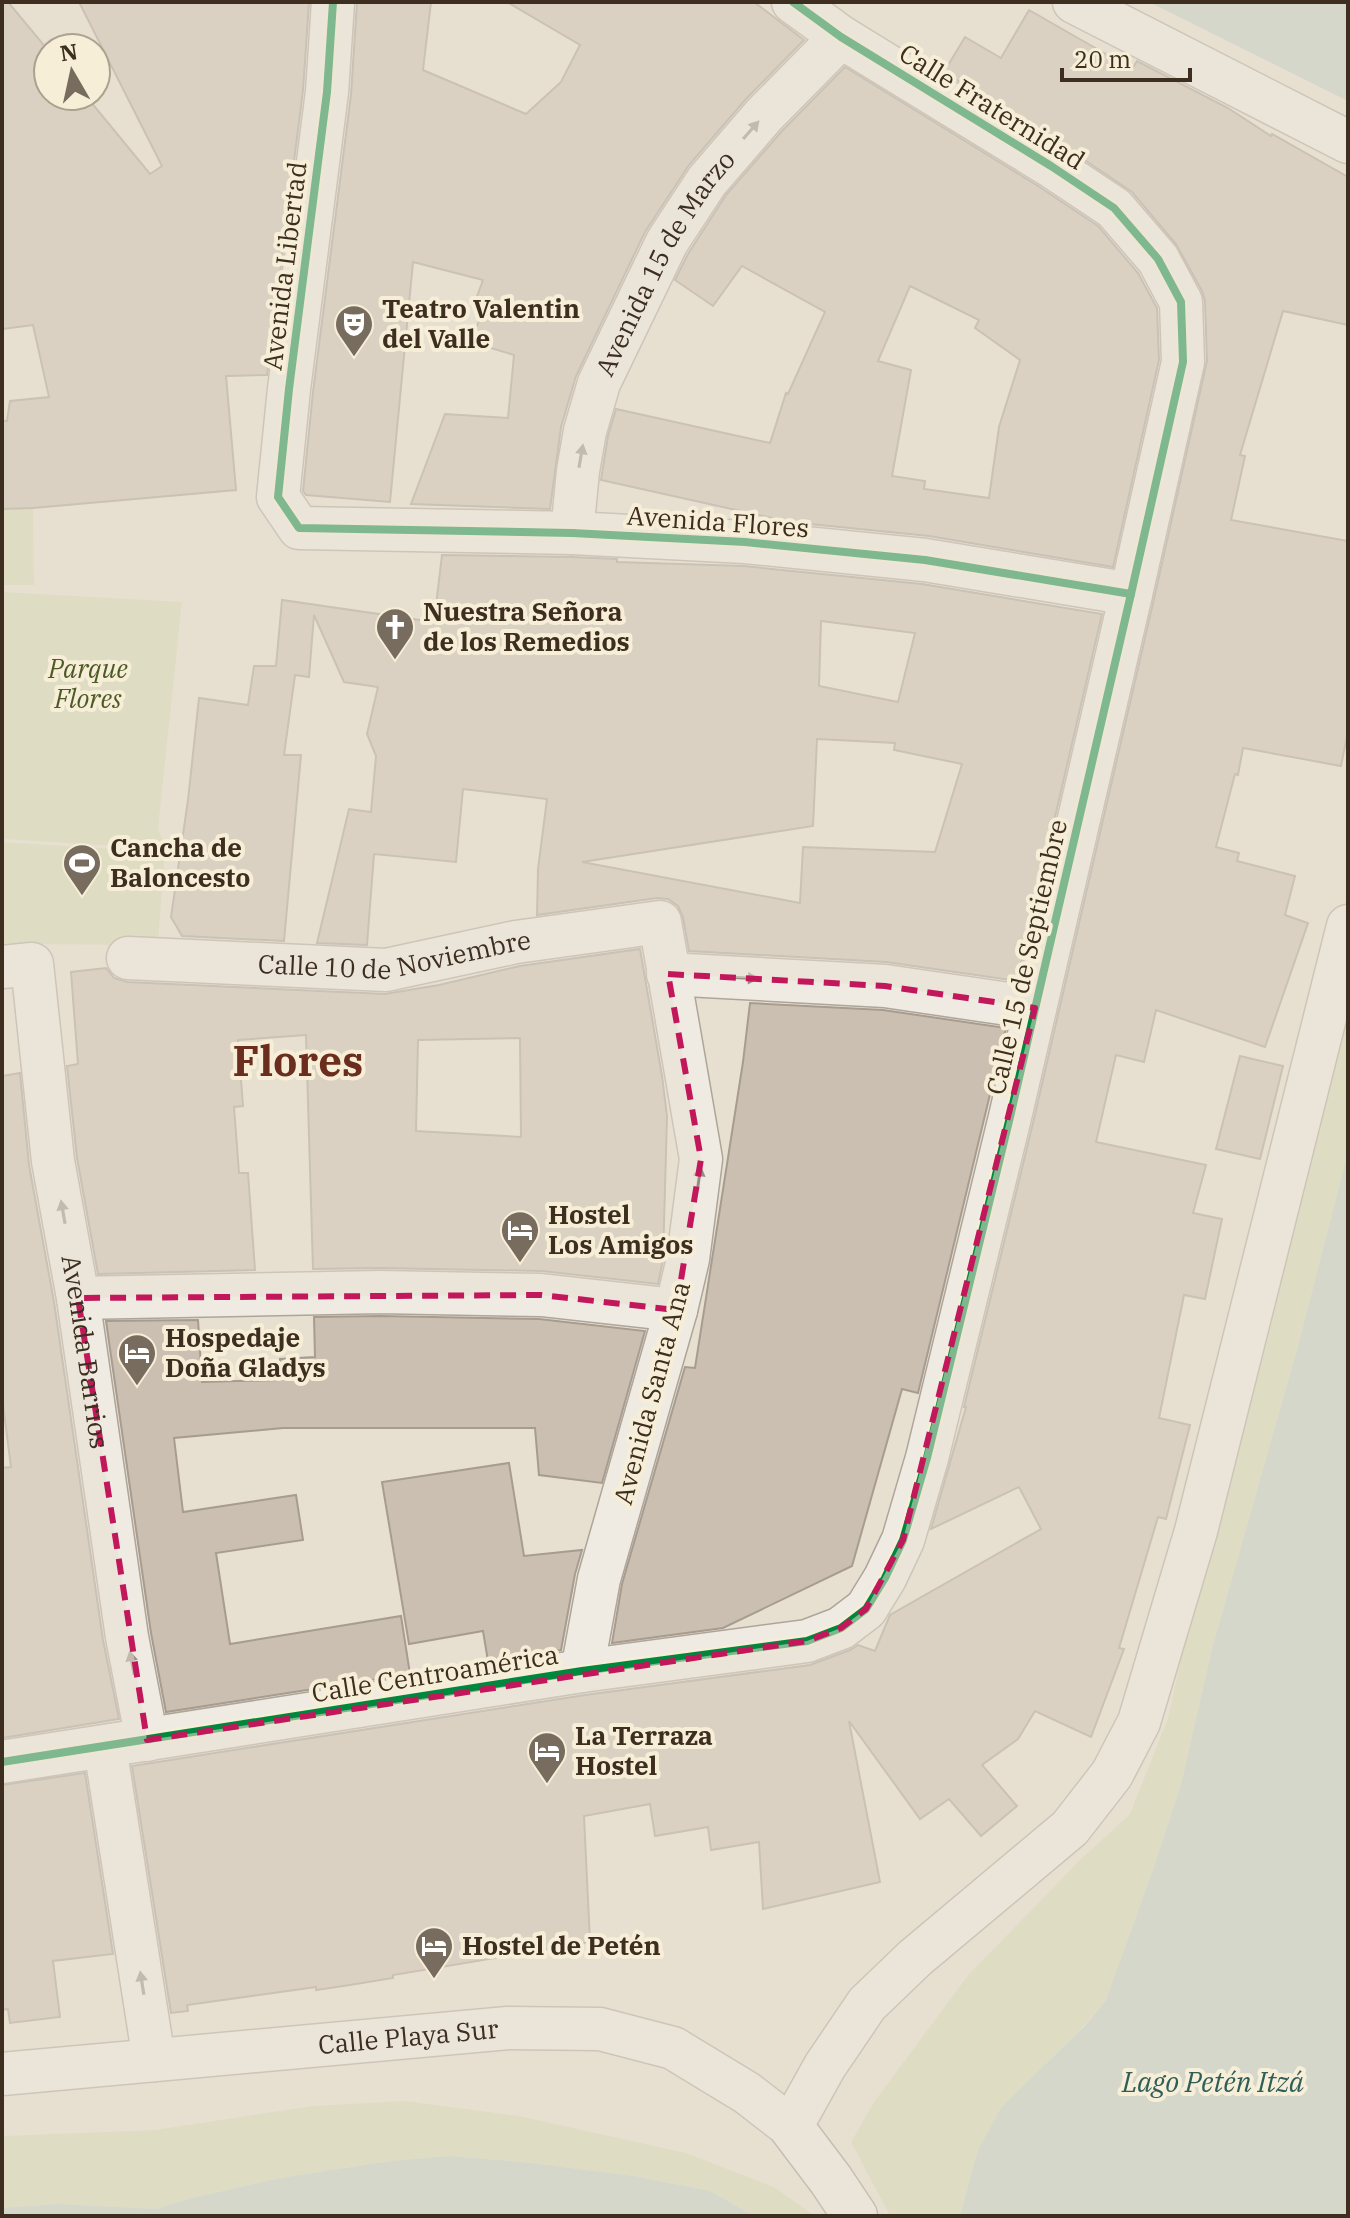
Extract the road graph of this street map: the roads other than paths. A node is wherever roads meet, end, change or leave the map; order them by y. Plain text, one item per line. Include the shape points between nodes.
1 (333, 2) edge
2 (793, 2) edge
3 (1074, 2) edge
4 (841, 37) junction
5 (1348, 142) edge
6 (1181, 302) joint
7 (299, 528) joint
8 (572, 533) junction
9 (1131, 594) junction
10 (660, 922) joint
11 (1348, 926) edge
12 (128, 958) dead end
13 (17, 965) edge
14 (668, 974) junction
15 (1035, 1008) junction
16 (78, 1298) junction
17 (676, 1310) junction
18 (866, 1609) joint
19 (582, 1671) junction
20 (147, 1740) junction
21 (105, 1747) junction
22 (2, 1762) edge
23 (154, 2060) junction
24 (2, 2074) edge
25 (791, 2127) junction
26 (855, 2216) edge

1 - 7 street, Avenida Libertad via 278,497
2 - 4 street, Calle Fraternidad
3 - 5 street
4 - 6 street, Calle Fraternidad via 1114,208 1158,259
8 -> 4 street, Avenida 15 de Marzo via 580,458 599,383 667,242 716,170
6 - 9 street, Calle 15 de Septiembre via 1183,362
7 - 8 street, Avenida Flores
8 - 9 street, Avenida Flores via 745,542 925,560
9 - 15 street, Calle 15 de Septiembre
10 - 12 street, Calle 10 de Noviembre via 516,942 386,970
10 - 14 street, Avenida Santa Ana
11 - 25 street via 1196,1531 1139,1722 1112,1774 1070,1828 867,2004
16 -> 13 street, Avenida Barrios
14 -> 15 street via 885,986
17 -> 14 street, Avenida Santa Ana via 701,1159
15 - 18 street, Calle 15 de Septiembre via 927,1458 903,1540
16 - 17 street via 380,1292 541,1295
20 -> 16 street, Avenida Barrios
17 - 19 street, Avenida Santa Ana via 599,1579
18 - 19 street, Calle Centroamérica via 841,1628 807,1641
19 - 20 street, Calle Centroamérica
20 - 21 street, Calle Centroamérica
21 - 22 street, Calle Centroamérica
23 -> 21 street
23 - 24 street, Calle Playa Sur
23 - 25 street, Calle Playa Sur via 508,2028 600,2029 673,2048
25 - 26 street

